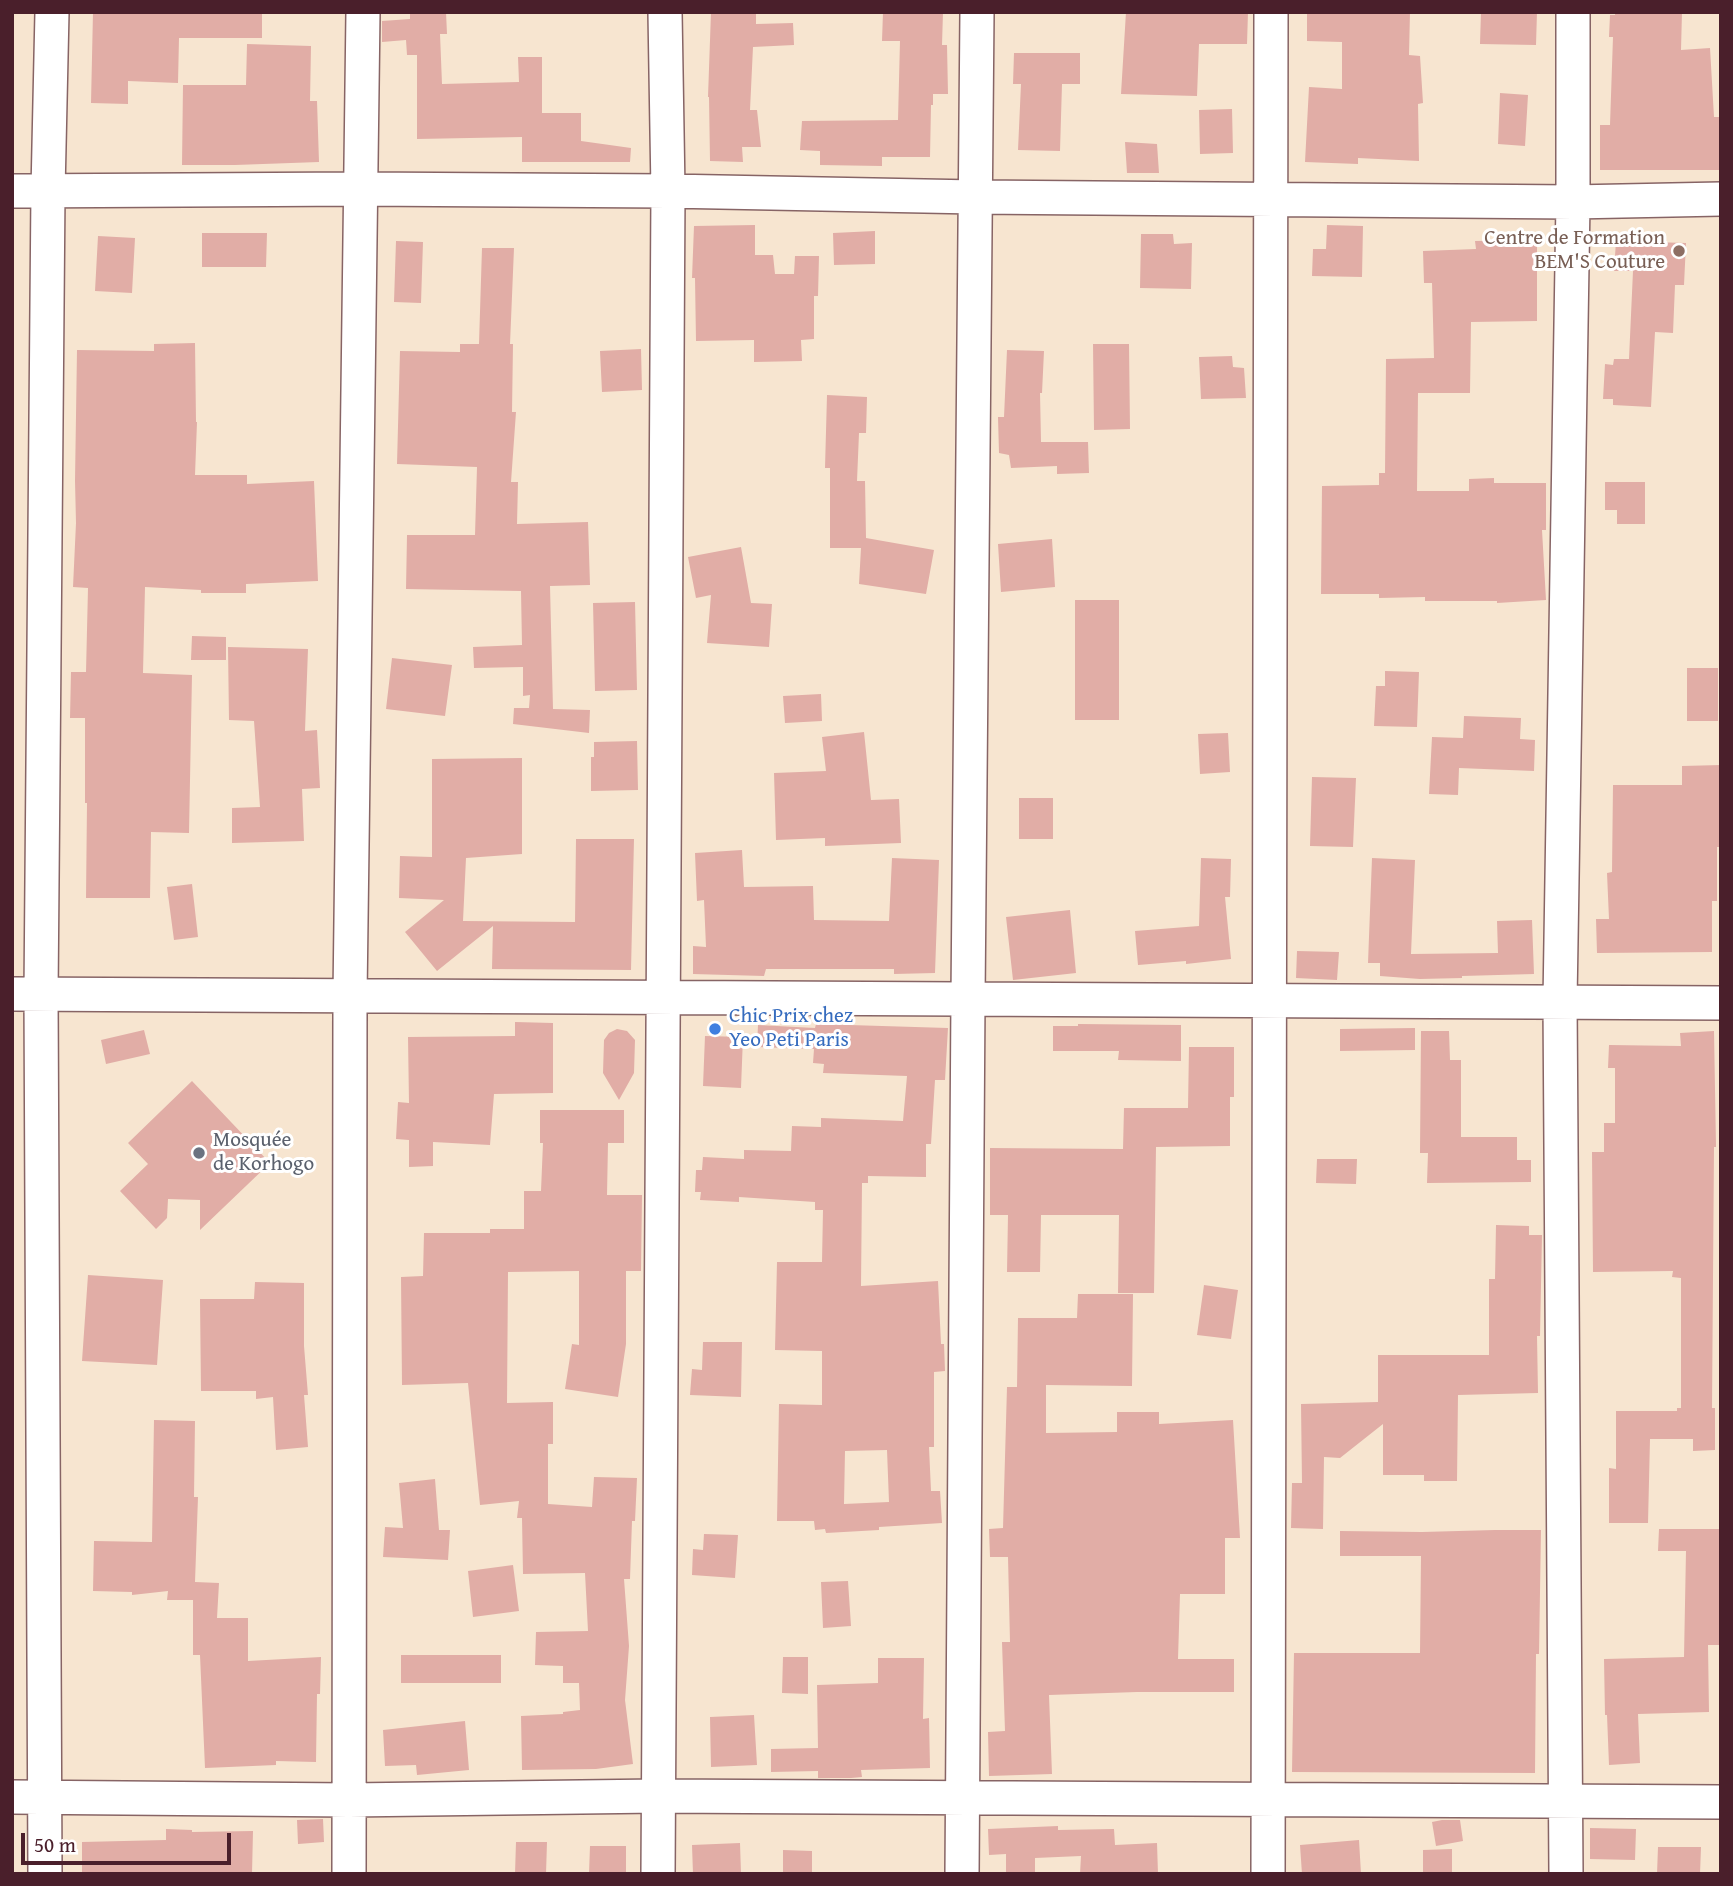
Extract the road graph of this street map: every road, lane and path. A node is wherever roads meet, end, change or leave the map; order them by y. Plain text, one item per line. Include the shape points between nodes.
1 (52, 12) edge
2 (363, 12) edge
3 (665, 12) edge
4 (977, 12) edge
5 (1271, 12) edge
6 (1573, 12) edge
7 (360, 189) junction
8 (12, 191) edge
9 (48, 191) junction
10 (668, 191) junction
11 (975, 197) junction
12 (1270, 199) junction
13 (1721, 199) edge
14 (1573, 202) junction
15 (27, 994) edge
16 (350, 995) junction
17 (662, 997) junction
18 (968, 998) junction
19 (1268, 999) junction
20 (1560, 1001) junction
21 (1721, 1003) edge
22 (658, 1796) junction
23 (12, 1797) edge
24 (46, 1798) junction
25 (962, 1798) junction
26 (349, 1800) junction
27 (1268, 1800) junction
28 (1566, 1801) junction
29 (1721, 1802) edge
30 (45, 1874) edge
31 (349, 1874) edge
32 (658, 1874) edge
33 (962, 1874) edge
34 (1268, 1874) edge
35 (1566, 1874) edge

1 - 9 street
2 - 7 street
3 - 10 street
4 - 11 street
5 - 12 street
6 - 14 street
7 - 9 street
7 - 10 street
7 - 16 street
8 - 9 street
9 - 15 street
10 - 11 street
10 - 17 street
11 - 12 street
11 - 18 street
12 - 14 street
12 - 19 street
13 - 14 street
14 - 20 street
15 - 16 street
15 - 24 street
16 - 17 street
16 - 26 street
17 - 18 street
17 - 22 street
18 - 19 street
18 - 25 street
19 - 20 street
19 - 27 street
20 - 21 street
20 - 28 street
22 - 25 street
22 - 26 street
22 - 32 street
23 - 24 street
24 - 26 street
24 - 30 street
25 - 27 street
25 - 33 street
26 - 31 street
27 - 28 street
27 - 34 street
28 - 29 street
28 - 35 street

